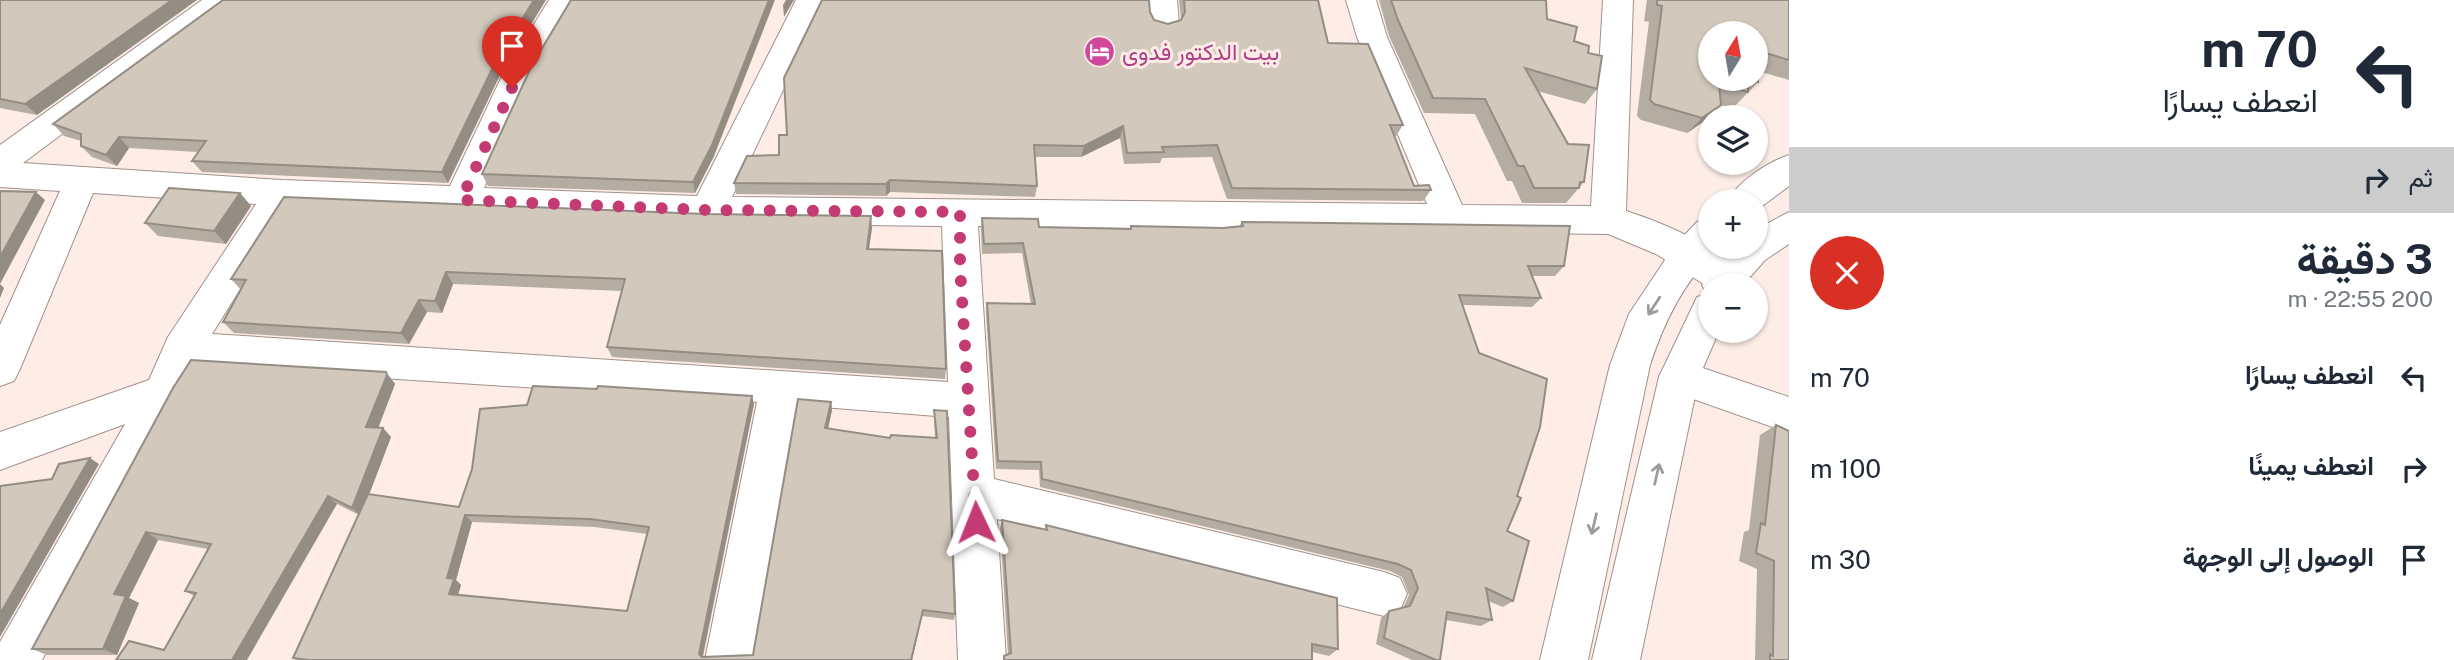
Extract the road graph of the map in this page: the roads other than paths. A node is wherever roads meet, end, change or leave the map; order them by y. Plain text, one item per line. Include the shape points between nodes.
1 (222, 0) edge
2 (564, 0) edge
3 (811, 0) edge
4 (1361, 0) edge
5 (1618, 0) edge
6 (0, 162) edge
7 (1789, 168) edge
8 (0, 174) edge
9 (82, 179) junction
10 (1761, 189) edge
11 (282, 193) junction
12 (461, 200) junction
13 (708, 210) junction
14 (960, 212) junction
15 (1451, 219) junction
16 (1608, 220) junction
17 (1789, 226) edge
18 (1698, 244) edge
19 (1698, 245) edge
20 (1733, 273) edge
21 (1698, 336) edge
22 (182, 349) junction
23 (0, 369) edge
24 (1679, 377) junction
25 (780, 386) junction
26 (164, 392) junction
27 (970, 401) junction
28 (1789, 415) edge
29 (0, 451) edge
30 (975, 495) junction
31 (1384, 594) dead end
32 (16, 660) edge
33 (729, 660) edge
34 (982, 660) edge
35 (1564, 660) edge
36 (1616, 660) edge

1 - 6 street
2 - 12 street via 512,88
3 - 13 street
4 - 15 street via 1372,37
5 - 16 street
7 - 10 street
8 - 9 street
9 - 11 street
9 - 23 street
11 - 12 street
11 - 22 street
12 - 13 street
13 - 14 street
14 - 15 street
14 - 27 street
15 - 16 street
16 - 18 street
17 - 20 street via 1752,250
19 -> 35 street via 1648,314 1630,365
21 - 24 street
22 - 25 street
22 - 26 street
24 - 28 street
36 -> 24 street
25 - 27 street
25 - 33 street
26 - 29 street
26 - 32 street
27 - 30 street
30 - 31 street
30 - 34 street

